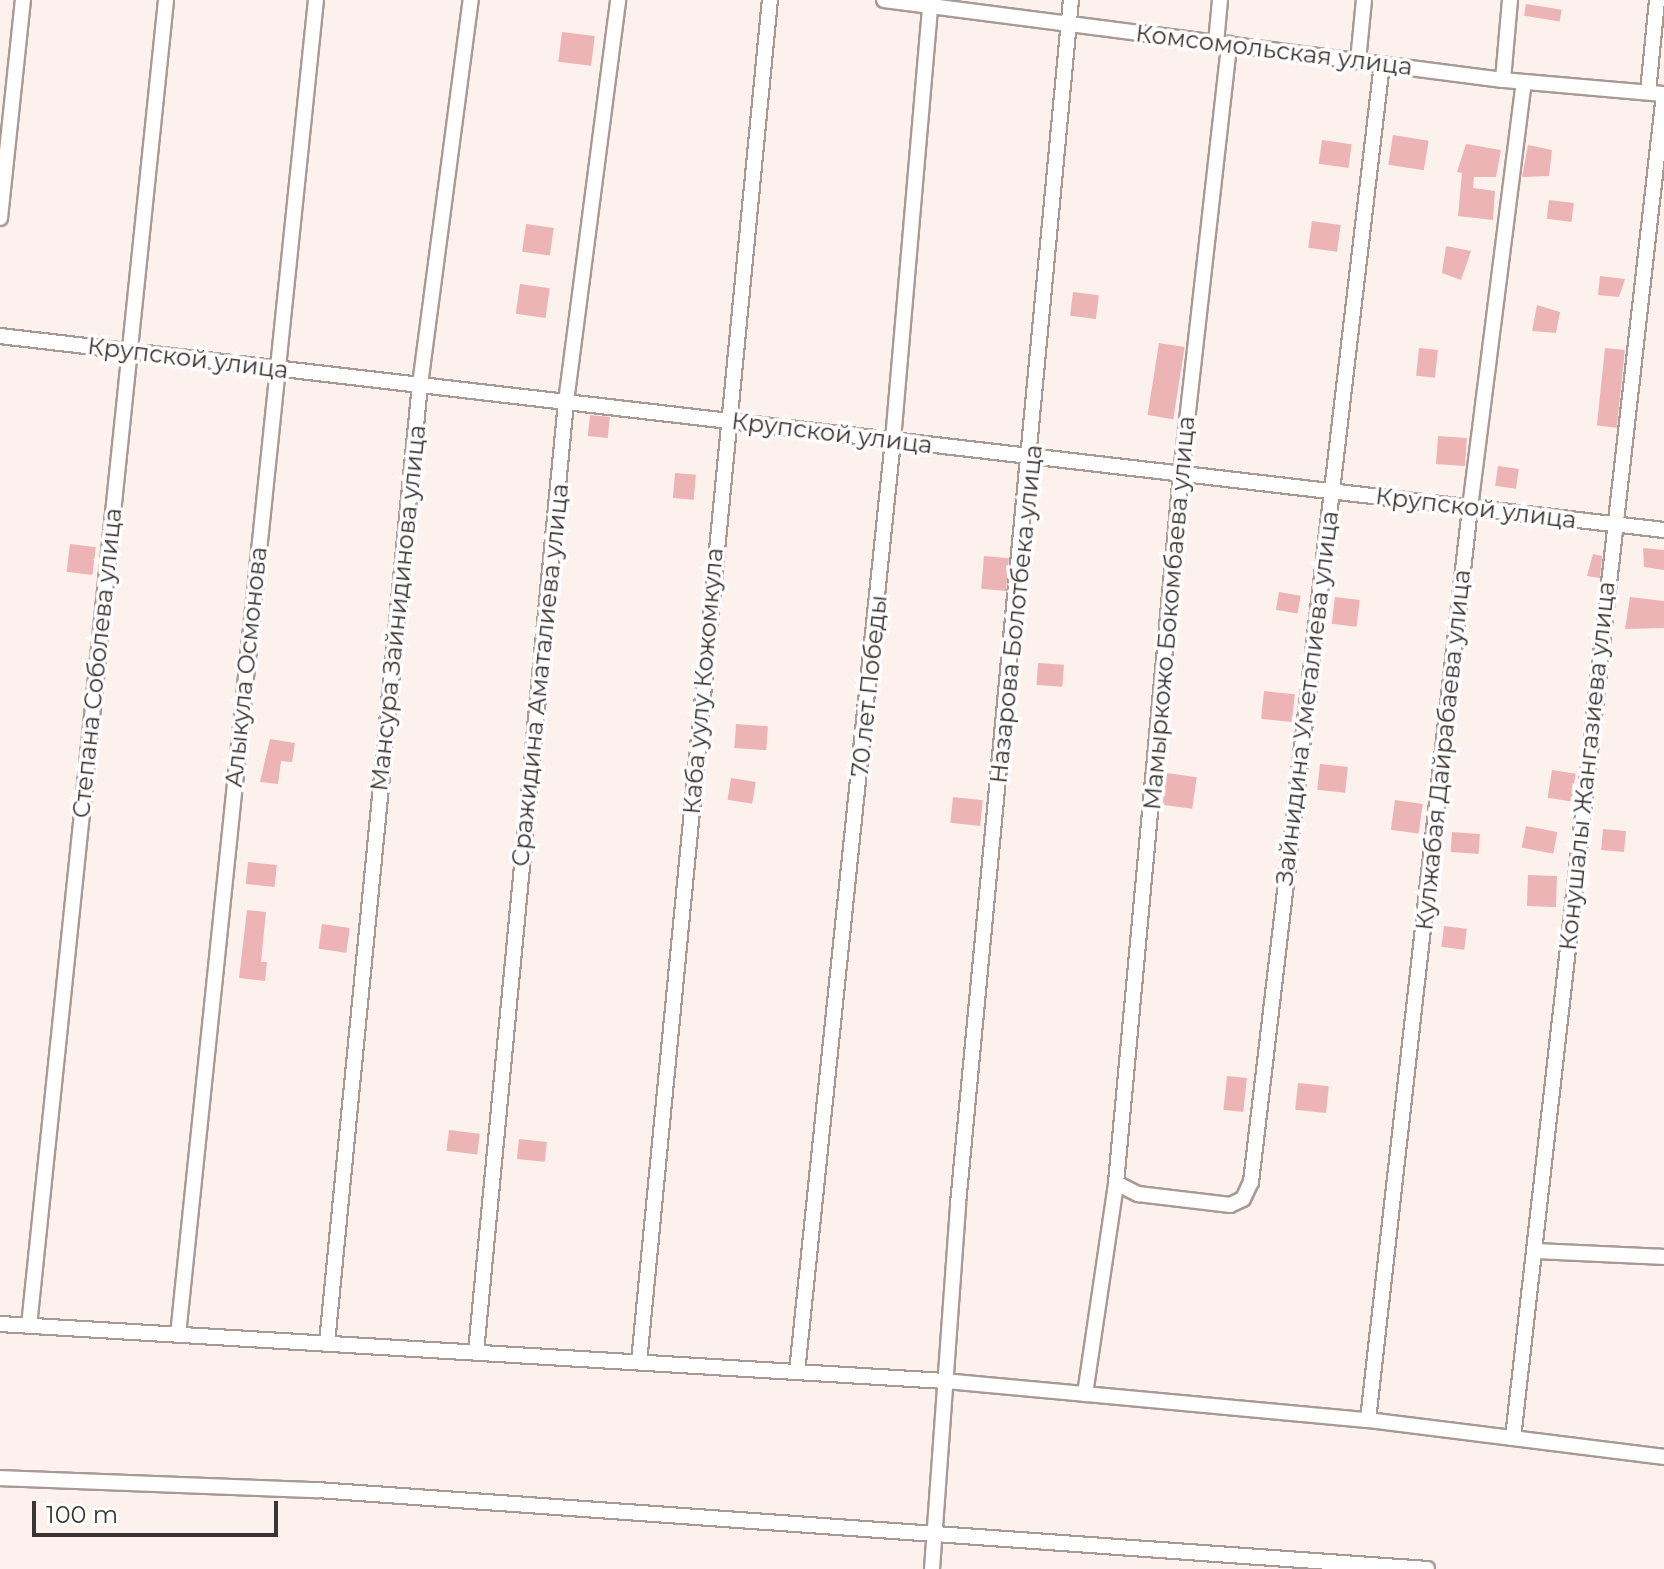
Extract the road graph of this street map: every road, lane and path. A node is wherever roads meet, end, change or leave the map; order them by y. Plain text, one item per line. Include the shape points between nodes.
1 (23, 0) edge
2 (166, 0) edge
3 (316, 0) edge
4 (471, 0) edge
5 (618, 0) edge
6 (770, 0) edge
7 (884, 0) edge
8 (1071, 0) edge
9 (1220, 0) edge
10 (1364, 0) edge
11 (1510, 0) edge
12 (1657, 0) edge
13 (931, 3) edge
14 (1069, 24) junction
15 (1222, 44) junction
16 (1358, 61) junction
17 (1382, 64) junction
18 (1503, 80) junction
19 (1524, 82) junction
20 (1659, 94) edge
21 (0, 218) edge
22 (0, 336) edge
23 (129, 351) junction
24 (276, 368) junction
25 (420, 385) junction
26 (566, 402) junction
27 (727, 421) junction
28 (893, 440) junction
29 (1031, 456) junction
30 (1181, 474) junction
31 (1331, 491) junction
32 (1470, 508) junction
33 (1613, 524) junction
34 (1664, 530) edge
35 (1116, 1183) junction
36 (1537, 1251) junction
37 (1664, 1257) edge
38 (0, 1324) edge
39 (29, 1326) junction
40 (178, 1335) junction
41 (327, 1343) junction
42 (476, 1352) junction
43 (639, 1362) junction
44 (797, 1372) junction
45 (945, 1381) junction
46 (1085, 1394) junction
47 (1368, 1420) junction
48 (1513, 1438) junction
49 (1664, 1457) edge
50 (0, 1478) edge
51 (935, 1531) junction
52 (932, 1569) edge
53 (1427, 1569) edge

1 - 21 street
2 - 23 street, Степана Соболева улица
3 - 24 street, Алыкула Осмонова
4 - 25 street, Мансура Зайнидинова улица
5 - 26 street, Сражидина Аматалиева улица
6 - 27 street, Каба уулу Кожомкула
7 - 13 street, Комсомольская улица
8 - 14 street, Назарова Болотбека улица
9 - 15 street, Мамыркожо Бокомбаева улица
10 - 16 street
11 - 18 street
12 - 20 street, Конушалы Жангазиева улица
13 - 14 street, Комсомольская улица
13 - 28 street, 70 лет Победы
14 - 15 street, Комсомольская улица
14 - 29 street, Назарова Болотбека улица
15 - 16 street, Комсомольская улица
15 - 30 street, Мамыркожо Бокомбаева улица
16 - 17 street, Комсомольская улица
17 - 18 street, Комсомольская улица
17 - 31 street, Зайнидина Уметалиева улица
18 - 19 street, Комсомольская улица
19 - 20 street, Комсомольская улица
19 - 32 street, Кулжабая Дайрабаева улица
20 - 33 street, Конушалы Жангазиева улица
22 - 23 street, Крупской улица
23 - 24 street, Крупской улица
23 - 39 street, Степана Соболева улица
24 - 25 street, Крупской улица
24 - 40 street, Алыкула Осмонова
25 - 26 street, Крупской улица
25 - 41 street, Мансура Зайнидинова улица
26 - 27 street, Крупской улица
26 - 42 street, Сражидина Аматалиева улица
27 - 28 street, Крупской улица
27 - 43 street, Каба уулу Кожомкула
28 - 29 street, Крупской улица
28 - 44 street, 70 лет Победы
29 - 30 street, Крупской улица
29 - 45 street, Назарова Болотбека улица
30 - 31 street, Крупской улица
30 - 35 street, Мамыркожо Бокомбаева улица
31 - 32 street, Крупской улица
31 - 35 street, Зайнидина Уметалиева улица via 1251,1182 1243,1199 1230,1205 1138,1194
32 - 33 street, Крупской улица
32 - 47 street, Кулжабая Дайрабаева улица
33 - 34 street, Крупской улица
33 - 36 street, Конушалы Жангазиева улица
35 - 46 street, Мамыркожо Бокомбаева улица
36 - 37 street
36 - 48 street, Конушалы Жангазиева улица
38 - 39 street
39 - 40 street
40 - 41 street
41 - 42 street
42 - 43 street
43 - 44 street
44 - 45 street
45 - 46 street
45 - 51 street, Назарова Болотбека улица
46 - 47 street
47 - 48 street
48 - 49 street
50 - 51 street via 317,1490
51 - 52 street, Назарова Болотбека улица
51 - 53 street

